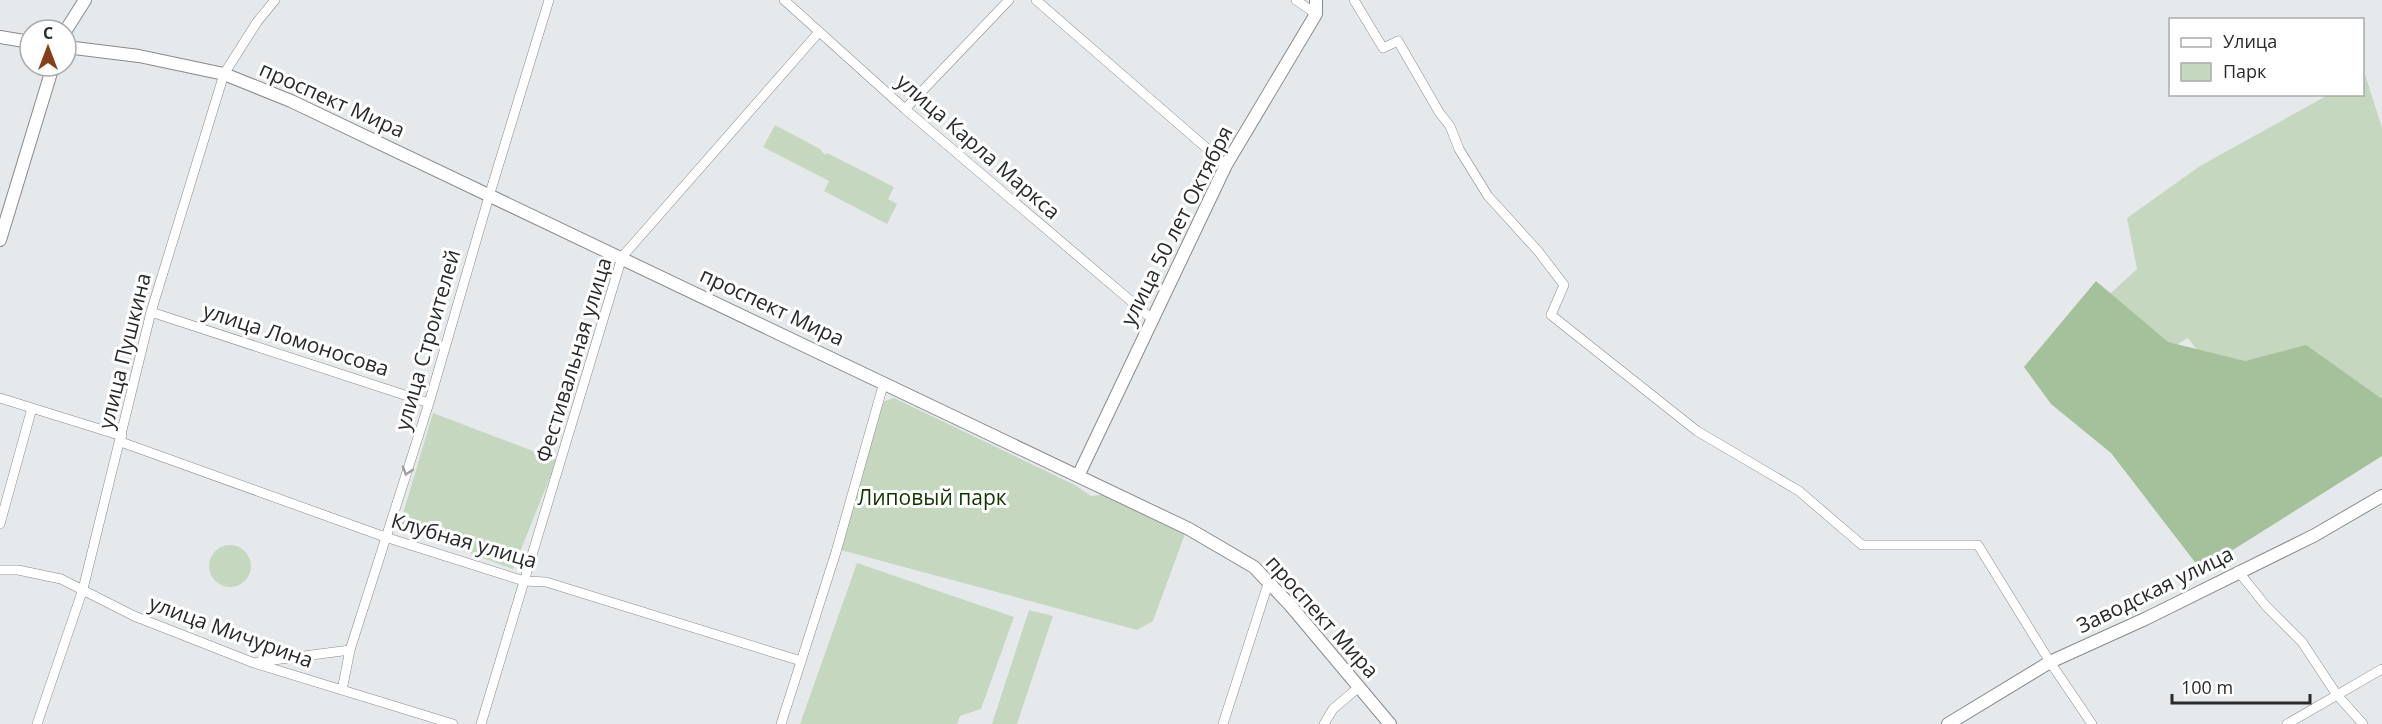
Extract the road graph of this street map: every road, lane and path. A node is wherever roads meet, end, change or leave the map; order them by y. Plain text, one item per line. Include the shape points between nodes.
1 (85, 0) edge
2 (275, 0) edge
3 (549, 0) edge
4 (784, 0) edge
5 (1009, 0) edge
6 (1036, 0) edge
7 (1296, 0) edge
8 (1316, 0) edge
9 (1354, 0) edge
10 (1316, 14) junction
11 (74, 18) edge
12 (819, 32) junction
13 (0, 37) edge
14 (18, 40) edge
15 (78, 48) edge
16 (224, 74) junction
17 (49, 78) edge
18 (906, 109) junction
19 (1226, 165) junction
20 (490, 193) junction
21 (0, 240) edge
22 (622, 257) junction
23 (151, 312) junction
24 (1151, 318) junction
25 (884, 382) junction
26 (0, 398) edge
27 (429, 403) junction
28 (32, 408) junction
29 (121, 439) junction
30 (1079, 474) junction
31 (2382, 496) edge
32 (0, 524) edge
33 (386, 537) junction
34 (0, 570) edge
35 (2238, 571) junction
36 (524, 581) junction
37 (1269, 581) junction
38 (83, 589) junction
39 (350, 650) junction
40 (801, 661) junction
41 (2050, 662) junction
42 (254, 663) junction
43 (2382, 669) edge
44 (1359, 687) junction
45 (342, 690) junction
46 (2337, 695) junction
47 (37, 724) edge
48 (453, 724) edge
49 (481, 724) edge
50 (781, 724) edge
51 (1222, 724) edge
52 (1324, 724) edge
53 (1390, 724) edge
54 (1948, 724) edge
55 (2092, 724) edge
56 (2287, 724) edge
57 (2363, 724) edge

1 - 11 main road
2 - 16 street, улица Пушкина
3 - 20 street, улица Строителей
4 - 12 street, улица Карла Маркса
5 - 18 street
6 - 19 street
7 - 10 street
8 - 10 main road
9 - 41 street via 1383,48 1398,41 1488,196 1564,285 1551,315 1696,431 1799,491 1862,545 1978,544
10 - 19 main road, улица 50 лет Октября
12 - 18 street, улица Карла Маркса
12 - 22 street, Фестивальная улица
13 - 14 main road
15 - 16 main road, проспект Мира via 139,56
16 - 20 main road, проспект Мира
16 - 23 street, улица Пушкина
17 - 21 main road
18 - 24 street, улица Карла Маркса
19 - 24 main road, улица 50 лет Октября
20 - 22 main road, проспект Мира
20 - 27 street, улица Строителей
22 - 25 main road, проспект Мира
22 - 36 street, Фестивальная улица
23 - 27 street, улица Ломоносова
23 - 29 street, улица Пушкина
24 - 30 main road, улица 50 лет Октября
25 - 30 main road, проспект Мира
25 - 40 street
26 - 28 street, Клубная улица
27 -> 33 street, улица Строителей
28 - 29 street, Клубная улица
28 - 32 street
29 - 33 street, Клубная улица
29 - 38 street, улица Пушкина
30 - 37 main road, проспект Мира via 1225,548
31 - 35 main road, Заводская улица via 2315,535
33 - 36 street, Клубная улица
33 - 39 street, улица Строителей
34 - 38 street, улица Мичурина via 61,579
35 - 41 main road, Заводская улица
35 - 46 street via 2302,642
36 - 40 street, Клубная улица via 546,582
36 - 49 street, Фестивальная улица
37 - 44 main road, проспект Мира
37 - 51 street
38 - 42 street, улица Мичурина via 135,616
38 - 47 street, улица Пушкина
39 - 42 street
39 - 45 street, улица Строителей
40 - 50 street
41 - 54 main road, Заводская улица
41 - 55 street
42 - 45 street, улица Мичурина
43 - 46 street
44 - 52 street via 1333,709
44 - 53 main road, проспект Мира
45 - 48 street, улица Мичурина
46 - 56 street
46 - 57 street

